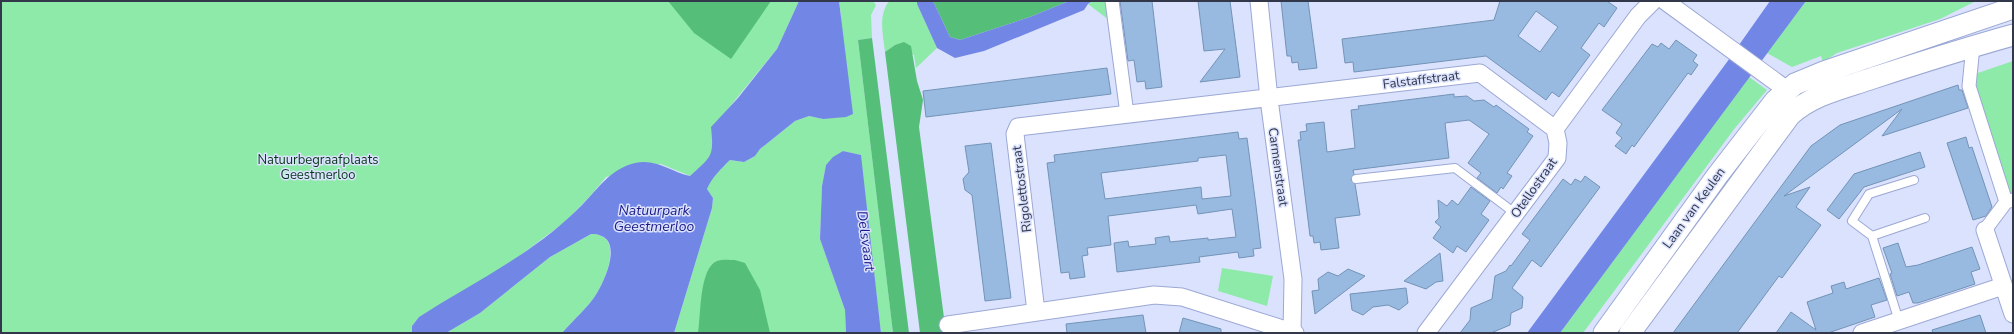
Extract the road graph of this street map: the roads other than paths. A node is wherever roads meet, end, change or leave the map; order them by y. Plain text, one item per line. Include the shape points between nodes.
1 (1112, 1) edge
2 (1259, 1) edge
3 (1653, 1) edge
4 (1665, 1) edge
5 (2013, 8) edge
6 (2013, 35) edge
7 (1972, 56) dead end
8 (1787, 90) junction
9 (1269, 99) junction
10 (1802, 105) junction
11 (1127, 114) junction
12 (1555, 129) junction
13 (1356, 179) dead end
14 (1914, 180) dead end
15 (2010, 201) edge
16 (1516, 214) junction
17 (1925, 218) dead end
18 (1985, 230) joint
19 (1872, 236) junction
20 (2003, 286) junction
21 (1036, 312) junction
22 (2013, 314) edge
23 (1899, 321) junction
24 (948, 325) dead end
25 (1606, 332) edge
26 (1293, 333) edge
27 (1426, 333) edge
28 (1630, 333) edge
29 (1862, 333) edge

1 - 11 street
2 - 9 street, Carmenstraat
3 - 12 street via 1638,16
4 - 8 street
5 - 8 street, Laan van Keulen via 1824,72
6 - 10 street, Laan van Keulen via 1935,57 1820,96
7 - 15 street via 1969,86
8 - 10 street
8 - 25 street, Laan van Keulen via 1775,101 1717,176
9 - 11 street, Rigolettostraat
9 - 12 street, Falstaffstraat via 1480,73
9 - 26 street, Carmenstraat via 1293,279
10 - 28 street, Laan van Keulen via 1790,116
11 - 21 street, Rigolettostraat via 1018,127 1015,134
12 - 16 street, Otellostraat via 1558,143 1557,158
13 - 16 lane via 1455,168
14 - 19 lane via 1869,194 1852,221
15 - 18 street
16 - 27 street, Otellostraat
17 - 19 lane
18 - 20 street
19 - 23 lane
20 - 22 street
20 - 23 street
21 - 24 street
21 - 26 street via 1154,296 1182,297
23 - 29 street

